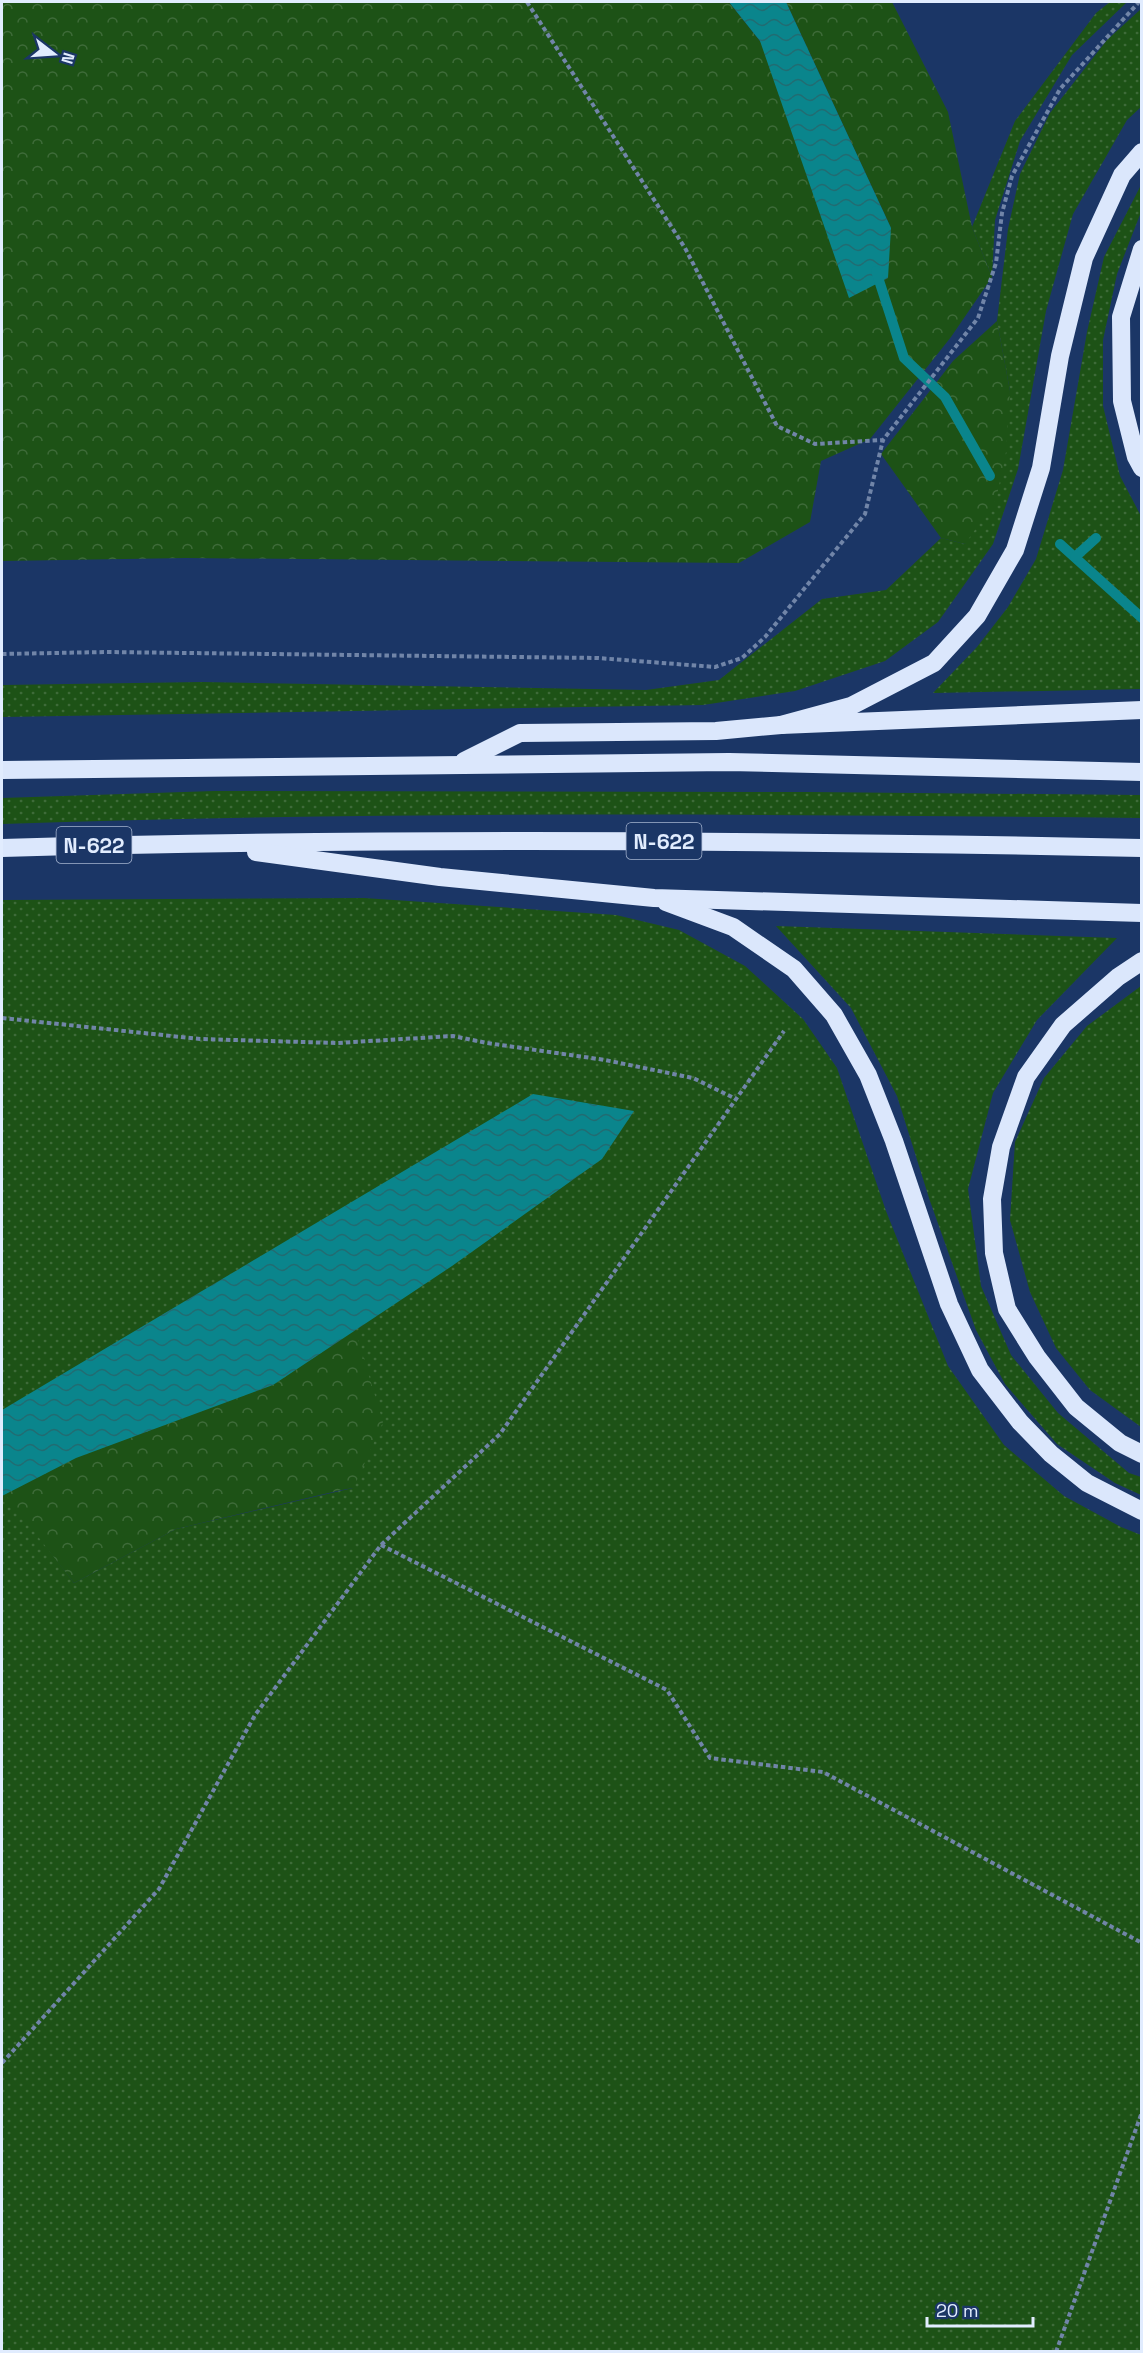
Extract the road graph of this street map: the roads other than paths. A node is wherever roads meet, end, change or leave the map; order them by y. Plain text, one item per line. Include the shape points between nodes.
1 (1142, 152) edge
2 (1142, 249) edge
3 (1142, 468) edge
4 (1142, 710) edge
5 (782, 725) junction
6 (460, 764) junction
7 (2, 770) edge
8 (1142, 772) edge
9 (186, 843) junction
10 (2, 848) edge
11 (1142, 848) edge
12 (654, 898) junction
13 (1142, 913) edge
14 (1142, 961) edge
15 (1142, 1454) edge
16 (1142, 1510) edge

1 - 5 highway via 1122,175 1084,258 1060,357 1041,468 1015,550 977,616 934,663 851,706
2 - 3 highway via 1121,317 1122,401
4 - 5 highway
5 - 6 highway via 716,731 520,733
6 - 7 highway
6 - 8 highway via 729,762
9 - 10 highway, N-622
9 - 11 highway, N-622 via 814,841
9 - 12 highway via 440,876
12 - 13 highway
12 - 16 highway via 733,927 794,969 834,1015 868,1075 949,1304 980,1370 1020,1422 1051,1454 1087,1483
14 - 15 highway via 1118,976 1063,1025 1026,1077 1001,1147 992,1199 994,1253 1007,1309 1037,1357 1077,1407 1120,1443

